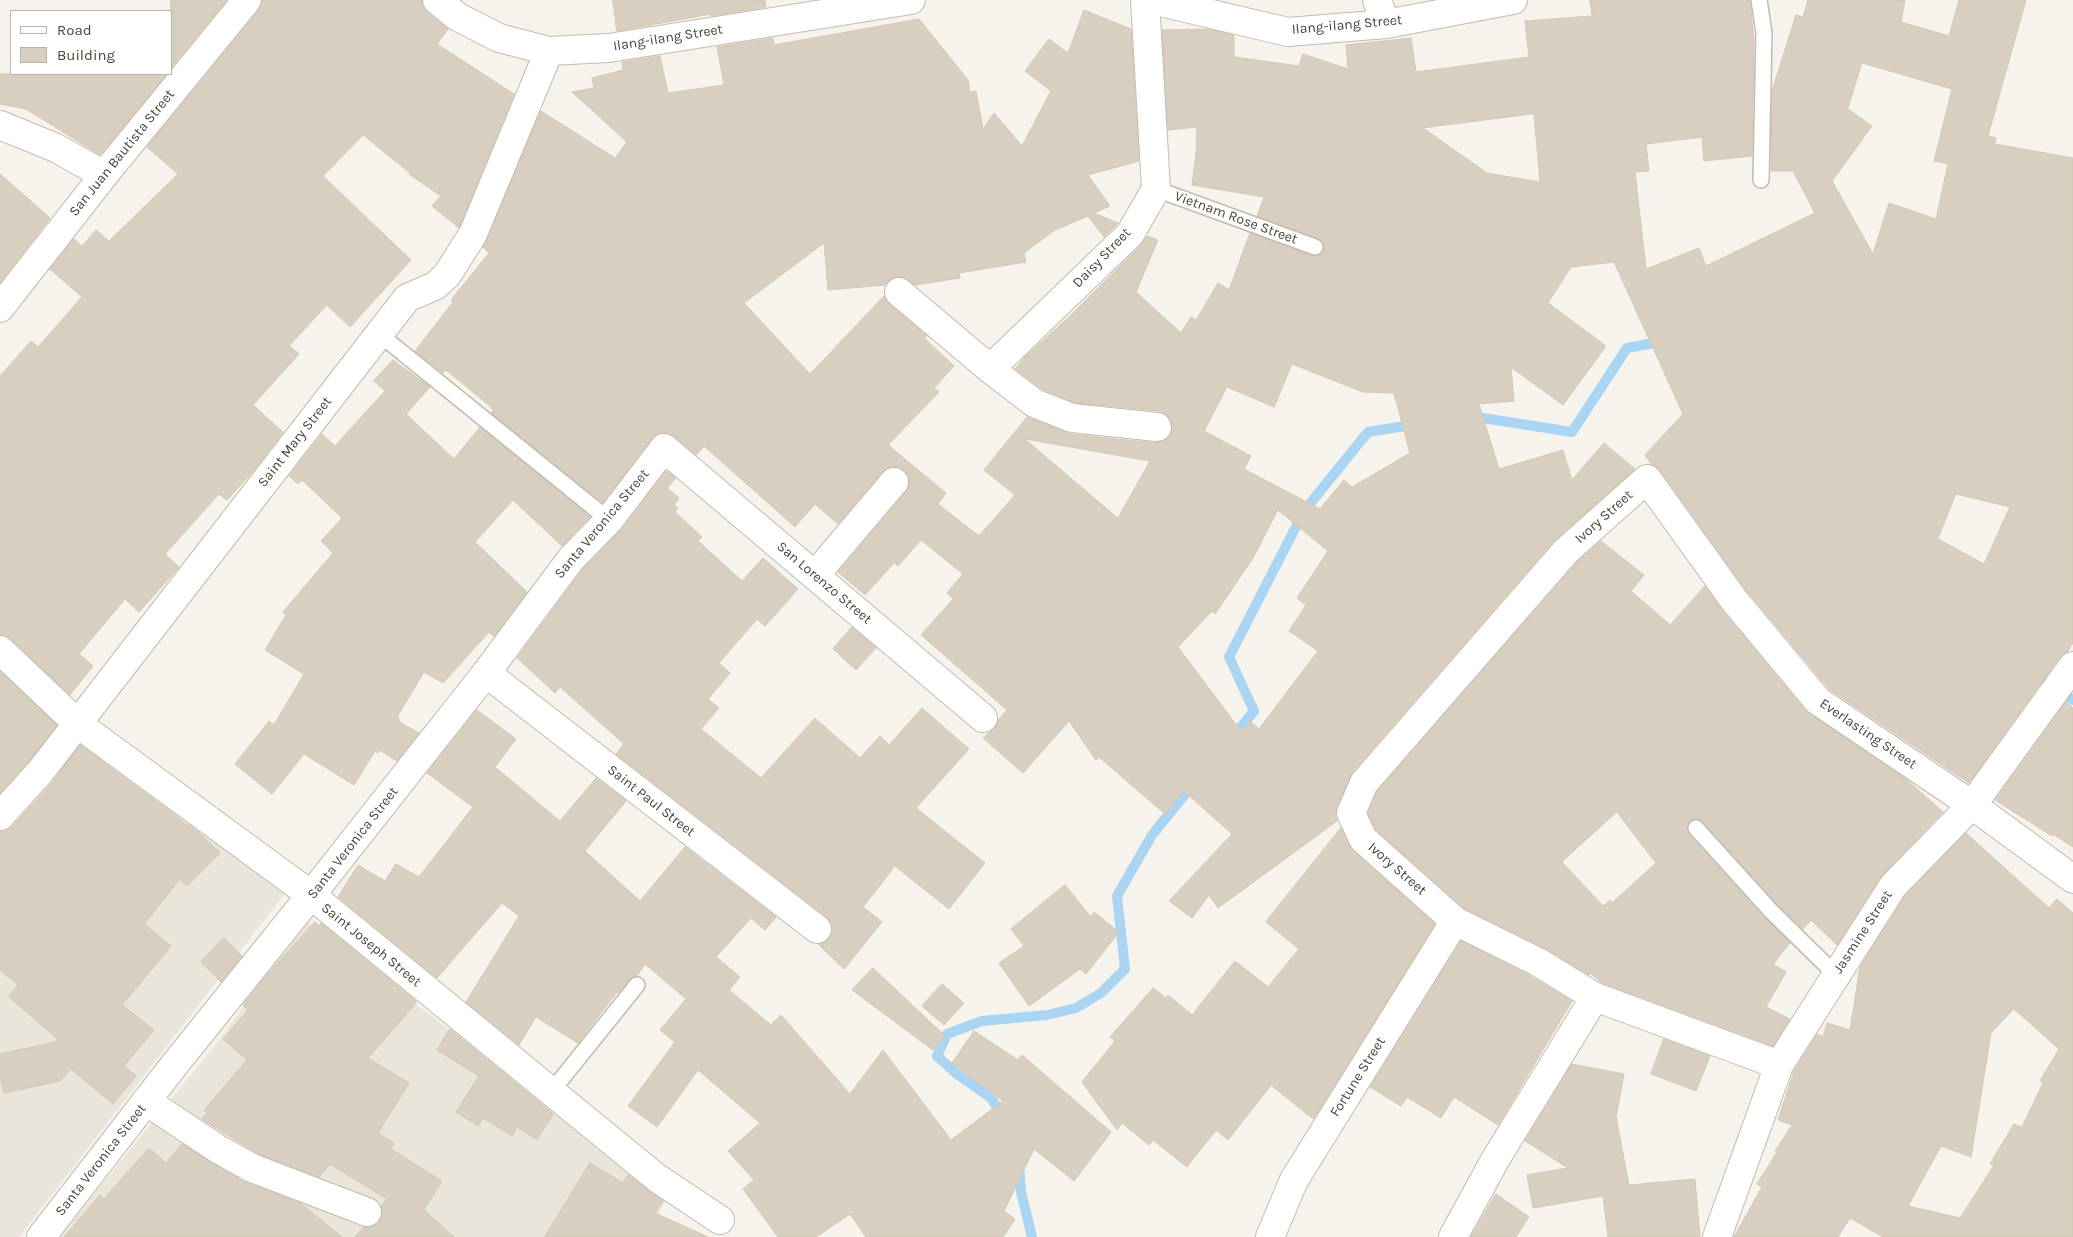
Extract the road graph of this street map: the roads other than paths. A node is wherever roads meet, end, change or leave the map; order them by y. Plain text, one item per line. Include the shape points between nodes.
1 (247, 0) edge
2 (437, 0) edge
3 (911, 0) edge
4 (1145, 0) edge
5 (1152, 0) edge
6 (1513, 0) edge
7 (1759, 0) edge
8 (1382, 12) edge
9 (549, 51) junction
10 (0, 124) edge
11 (104, 175) junction
12 (1761, 180) dead end
13 (1156, 189) junction
14 (1316, 246) dead end
15 (899, 292) dead end
16 (0, 308) edge
17 (378, 333) junction
18 (990, 369) junction
19 (1157, 427) dead end
20 (664, 448) joint
21 (1647, 479) joint
22 (894, 482) dead end
23 (609, 520) junction
24 (815, 576) junction
25 (0, 650) edge
26 (2073, 666) edge
27 (486, 673) junction
28 (983, 718) dead end
29 (78, 724) junction
30 (1972, 805) junction
31 (0, 816) edge
32 (1696, 828) dead end
33 (2073, 879) edge
34 (311, 895) junction
35 (1456, 921) junction
36 (817, 929) dead end
37 (1835, 974) junction
38 (637, 985) dead end
39 (1595, 997) junction
40 (1778, 1064) junction
41 (551, 1092) junction
42 (146, 1101) junction
43 (367, 1212) dead end
44 (720, 1220) dead end
45 (41, 1237) edge
46 (1270, 1237) edge
47 (1453, 1237) edge
48 (1716, 1237) edge

1 - 11 street, San Juan Bautista Street
2 - 9 street, Ilang-ilang Street via 458,18 499,38
3 - 9 street, Ilang-ilang Street via 609,48
4 - 13 street
5 - 8 street, Ilang-ilang Street via 1288,32
6 - 8 street, Ilang-ilang Street
7 - 12 lane via 1764,33
9 - 17 street, Saint Mary Street via 473,234 447,275 434,286 407,298
10 - 11 street via 56,148
11 - 16 street, San Juan Bautista Street
13 - 14 lane, Vietnam Rose Street
13 - 18 street, Daisy Street via 1130,234
15 - 18 street
17 - 23 lane
17 - 29 street, Saint Mary Street
18 - 19 street via 1034,403 1072,418
20 - 23 street, Santa Veronica Street
20 - 24 street, San Lorenzo Street
21 - 30 street, Everlasting Street via 1734,600 1818,702
21 - 35 street, Ivory Street via 1566,551 1364,783 1351,813 1363,839
22 - 24 street
23 - 27 street, Santa Veronica Street via 571,559
24 - 28 street, San Lorenzo Street
25 - 29 street, Saint Joseph Street
26 - 30 street, Jasmine Street
27 - 34 street, Santa Veronica Street
27 - 36 street, Saint Paul Street
29 - 31 street, Saint Mary Street
29 - 34 street, Saint Joseph Street
30 - 33 street, Everlasting Street
30 - 37 street, Jasmine Street via 1892,886
32 - 37 lane via 1771,911
34 - 41 street, Saint Joseph Street
34 - 42 street, Santa Veronica Street
35 - 39 street, Ivory Street via 1538,962
35 - 46 street, Fortune Street via 1294,1180
37 - 40 street, Jasmine Street
38 - 41 lane
39 - 40 street, Ivory Street
39 - 47 street via 1495,1160
40 - 48 street, Jasmine Street
41 - 44 street, Saint Joseph Street via 657,1178
42 - 43 street via 234,1159
42 - 45 street, Santa Veronica Street

